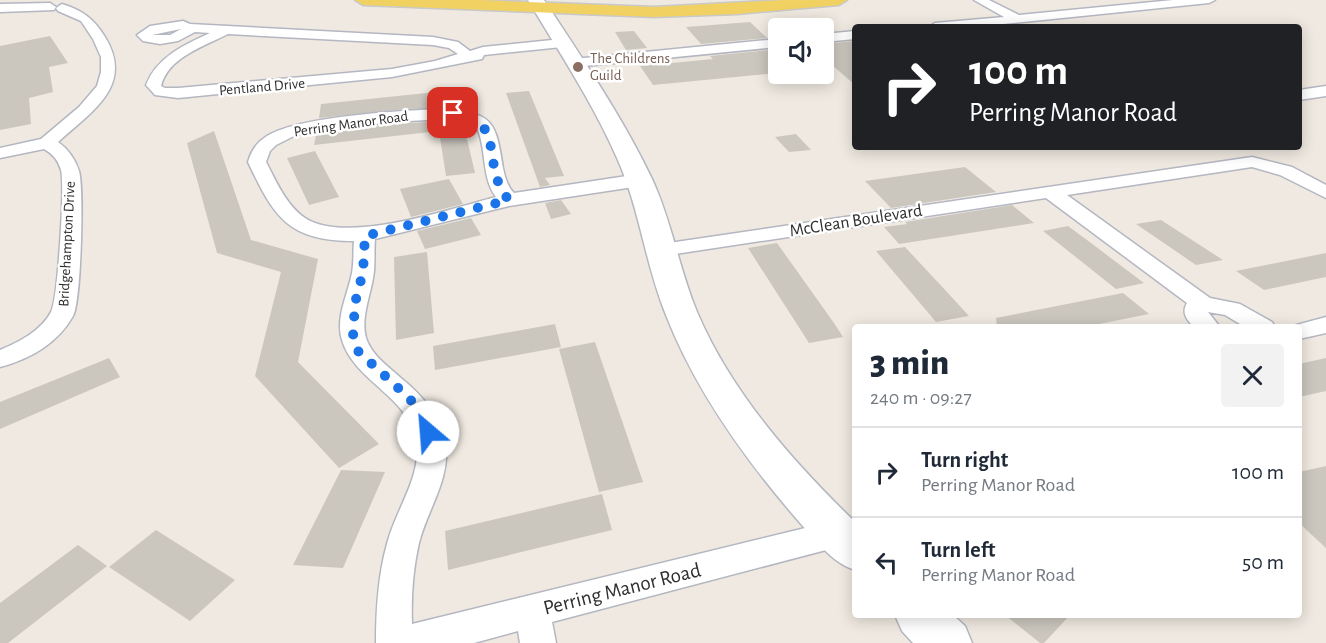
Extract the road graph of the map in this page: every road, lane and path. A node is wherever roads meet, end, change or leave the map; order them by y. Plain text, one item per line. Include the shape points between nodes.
1 (363, 0) edge
2 (522, 0) edge
3 (762, 0) edge
4 (839, 0) edge
5 (980, 0) edge
6 (1209, 0) edge
7 (538, 3) edge
8 (0, 8) edge
9 (1018, 19) junction
10 (966, 24) edge
11 (190, 28) dead end
12 (228, 29) junction
13 (852, 35) edge
14 (834, 37) edge
15 (768, 42) edge
16 (567, 52) junction
17 (469, 56) junction
18 (1326, 91) edge
19 (1302, 95) edge
20 (47, 143) junction
21 (0, 153) edge
22 (640, 180) junction
23 (1050, 192) junction
24 (1326, 192) edge
25 (509, 200) junction
26 (365, 236) junction
27 (662, 250) junction
28 (1205, 316) edge
29 (1258, 324) edge
30 (1326, 325) edge
31 (1302, 330) edge
32 (0, 359) edge
33 (846, 543) edge
34 (922, 618) edge
35 (535, 627) edge
36 (394, 643) edge
37 (407, 643) edge
38 (947, 643) edge

1 - 7 main road
2 - 7 main road
3 - 7 main road via 663,5
4 - 7 main road via 693,11
5 - 9 street
6 - 9 street
7 - 16 street
8 - 20 street via 56,7 77,13 88,20 105,47 110,74 105,86 87,109
9 - 10 street
11 - 12 street, Pentland Drive
12 - 17 street, Pentland Drive via 433,41 453,45
12 - 17 street, Pentland Drive via 168,62 157,71 154,89 187,93 323,81 401,72
13 - 14 street
15 - 16 street, Pentland Drive
16 - 17 street, Pentland Drive
16 - 22 street
18 - 19 street
20 - 21 street
20 - 32 street, Bridgehampton Drive via 71,169 66,306 51,330 35,344
22 - 25 street, Perring Manor Road
22 - 27 street
23 - 24 street, McClean Boulevard via 1252,162 1286,171
23 - 27 street, McClean Boulevard
23 - 28 street
25 - 26 street, Perring Manor Road
25 - 26 street, Perring Manor Road via 498,184 486,130 479,120 467,114 427,114 307,128 281,135 264,145 257,162 291,220 334,235
26 - 36 street via 353,337 358,351 410,399 424,420 431,444 426,480 403,542 396,577
27 - 33 street via 698,350 749,429
28 - 29 street via 1232,309
30 - 31 street
33 - 35 street, Perring Manor Road
34 - 38 street
35 - 37 street, Perring Manor Road

